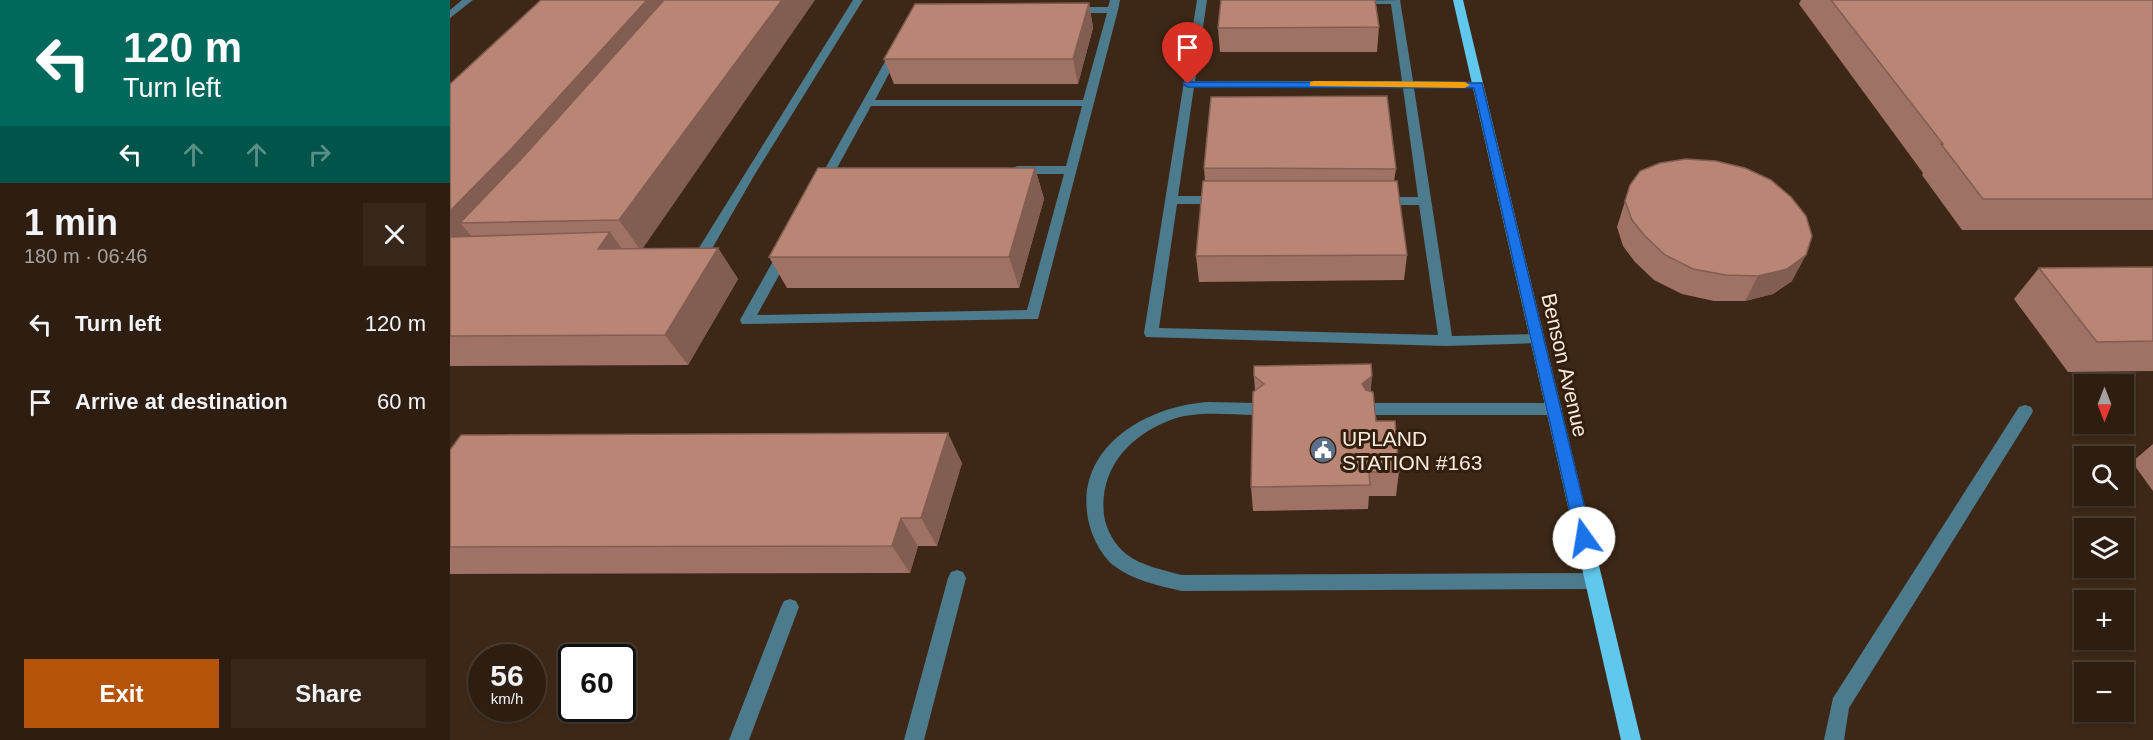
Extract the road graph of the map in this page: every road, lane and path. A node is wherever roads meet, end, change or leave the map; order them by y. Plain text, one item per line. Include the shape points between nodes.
1 (468, 0) edge
2 (858, 0) edge
3 (1458, 0) edge
4 (1205, 1) edge
5 (1349, 1) edge
6 (1395, 1) edge
7 (1114, 5) edge
8 (1056, 10) edge
9 (450, 15) edge
10 (902, 42) edge
11 (1188, 84) junction
12 (1406, 85) junction
13 (1478, 85) junction
14 (867, 103) junction
15 (1088, 103) junction
16 (1002, 170) edge
17 (1071, 170) junction
18 (814, 200) edge
19 (1170, 200) junction
20 (1239, 200) edge
21 (1366, 201) edge
22 (1424, 201) junction
23 (792, 240) edge
24 (678, 256) edge
25 (1537, 339) junction
26 (1446, 341) junction
27 (1255, 409) edge
28 (1370, 409) edge
29 (1554, 409) junction
30 (2025, 411) dead end
31 (957, 578) dead end
32 (1594, 581) junction
33 (789, 607) dead end
34 (739, 740) edge
35 (914, 740) edge
36 (1631, 740) edge
37 (1834, 740) edge

1 - 9 lane
2 - 24 lane via 701,256
3 - 13 main road, Benson Avenue
4 - 11 lane
5 - 6 lane
6 - 12 lane
7 - 8 lane
7 - 15 lane
10 - 14 lane
11 - 12 lane
11 - 19 lane
12 - 13 lane
12 - 22 lane
13 - 25 main road, Benson Avenue
14 - 15 lane
14 - 18 lane via 836,170
15 - 17 lane
16 - 17 lane
17 - 23 lane via 1033,315 747,320
19 - 20 lane
19 - 26 lane via 1151,333
21 - 22 lane
22 - 26 lane
25 - 26 lane
25 - 29 main road, Benson Avenue
27 - 32 lane via 1197,409 1165,415 1136,429 1113,450 1098,476 1093,505 1100,534 1118,558 1147,575 1182,583
28 - 29 lane
29 - 32 main road, Benson Avenue
30 - 37 lane via 1840,705
31 - 35 lane
32 - 36 main road, Benson Avenue
33 - 34 lane

